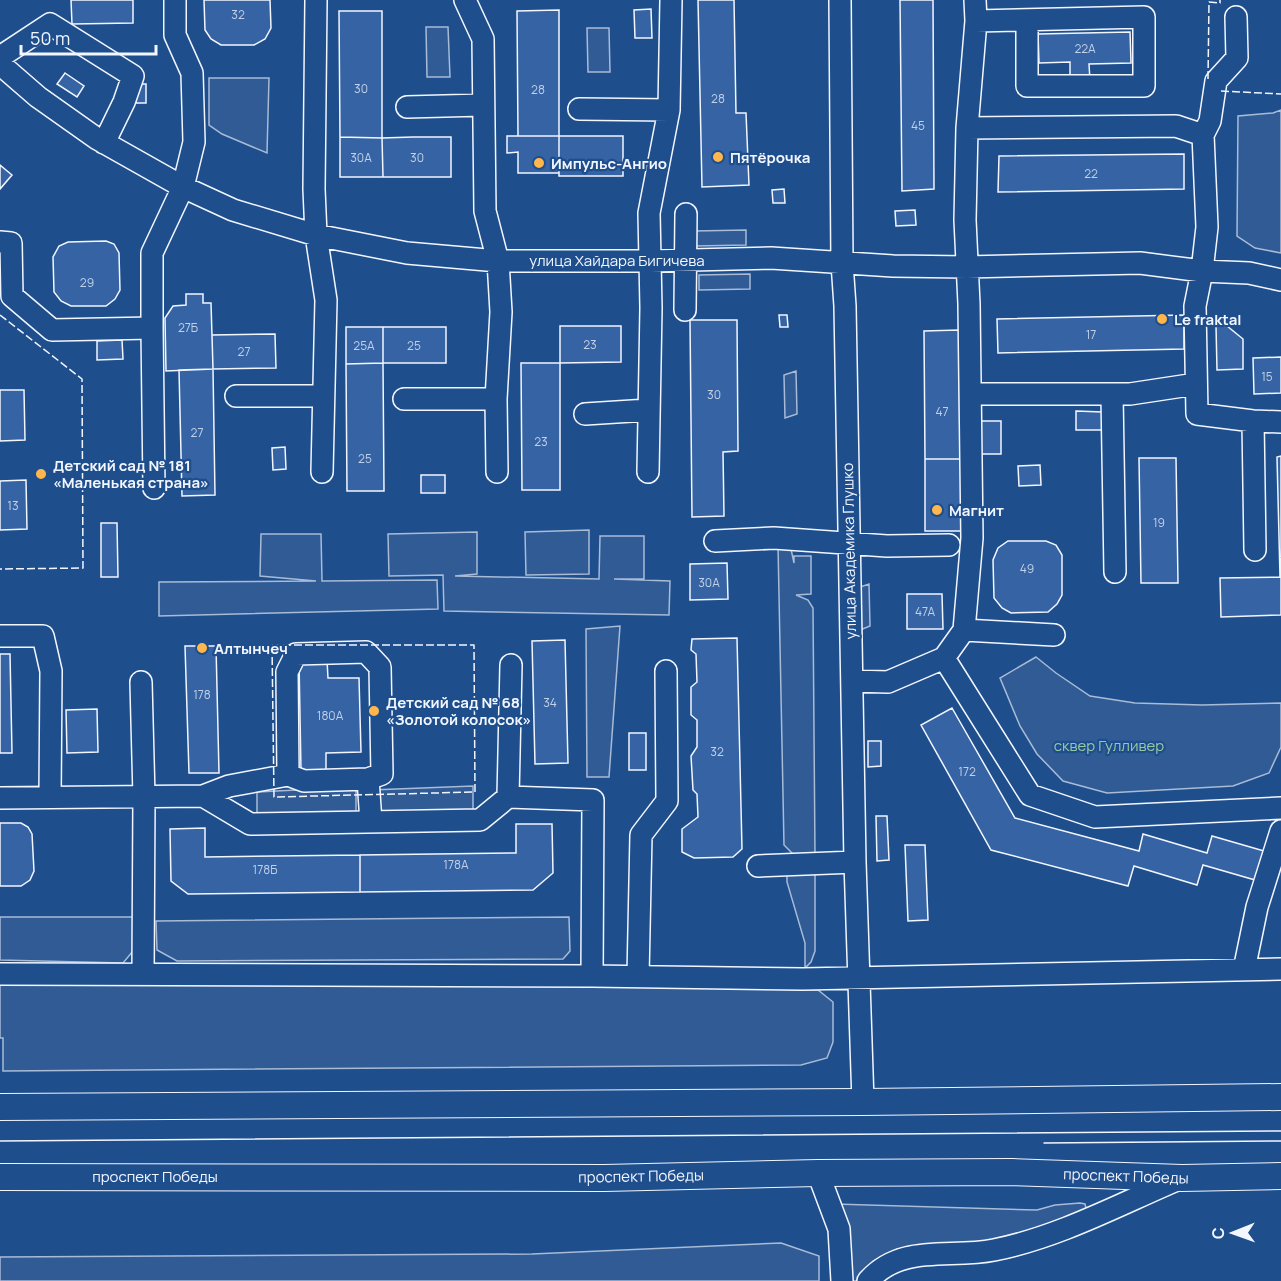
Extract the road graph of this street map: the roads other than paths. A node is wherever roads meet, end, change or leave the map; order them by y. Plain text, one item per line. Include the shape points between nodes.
1 (175, 0) edge
2 (316, 0) edge
3 (465, 0) edge
4 (671, 0) edge
5 (840, 0) edge
6 (975, 10) edge
7 (1236, 18) dead end
8 (1027, 21) junction
9 (0, 57) edge
10 (0, 64) edge
11 (482, 105) junction
12 (407, 107) dead end
13 (579, 109) dead end
14 (669, 110) junction
15 (967, 128) junction
16 (1203, 135) junction
17 (105, 142) junction
18 (183, 187) junction
19 (686, 214) dead end
20 (316, 235) junction
21 (0, 242) edge
22 (686, 260) junction
23 (498, 261) junction
24 (650, 261) junction
25 (842, 263) junction
26 (967, 267) junction
27 (1202, 271) junction
28 (1281, 280) edge
29 (685, 310) dead end
30 (152, 328) junction
31 (1196, 384) junction
32 (971, 394) junction
33 (1112, 395) junction
34 (236, 396) dead end
35 (322, 396) junction
36 (404, 399) dead end
37 (496, 399) junction
38 (648, 410) junction
39 (585, 414) dead end
40 (1253, 421) junction
41 (1281, 422) edge
42 (322, 471) dead end
43 (497, 472) dead end
44 (648, 472) dead end
45 (154, 488) dead end
46 (715, 541) dead end
47 (849, 542) junction
48 (949, 545) dead end
49 (1255, 550) dead end
50 (1115, 572) dead end
51 (964, 630) junction
52 (1054, 635) dead end
53 (0, 636) edge
54 (944, 658) junction
55 (511, 665) dead end
56 (666, 671) dead end
57 (852, 681) junction
58 (141, 682) dead end
59 (288, 775) junction
60 (368, 779) junction
61 (203, 796) junction
62 (50, 797) junction
63 (144, 797) junction
64 (508, 797) junction
65 (0, 798) edge
66 (1281, 808) edge
67 (371, 822) junction
68 (1281, 831) edge
69 (855, 862) junction
70 (758, 866) dead end
71 (1281, 969) edge
72 (1244, 970) junction
73 (0, 974) edge
74 (143, 974) junction
75 (592, 976) junction
76 (638, 976) junction
77 (858, 977) junction
78 (1281, 1097) edge
79 (863, 1102) junction
80 (0, 1107) edge
81 (818, 1173) junction
82 (1281, 1176) edge
83 (0, 1177) edge
84 (1182, 1178) junction
85 (842, 1281) edge
86 (868, 1281) edge

1 - 18 street via 175,35 192,74 194,142
2 - 20 street
3 - 11 street via 483,39
4 - 14 street
5 - 25 street, улица Академика Глушко
6 - 8 street
6 - 15 street
7 - 16 street via 1237,58 1216,81 1210,120
8 - 8 street via 1027,86 1144,86 1144,17
9 - 17 street via 50,24 133,76
10 - 17 street, улица Хайдара Бигичева via 39,97
11 - 12 street
11 - 23 street via 485,211
13 - 14 street
14 - 24 street via 649,213
15 - 16 street via 1176,126
15 - 26 street
16 - 27 street via 1207,226
17 - 18 street, улица Хайдара Бигичева
18 - 20 street, улица Хайдара Бигичева via 233,210
18 - 30 street via 152,253
19 - 22 street
20 - 23 street, улица Хайдара Бигичева via 407,253
20 - 35 street via 326,300
21 - 30 street via 11,243 12,296 52,330
22 - 24 street, улица Хайдара Бигичева
22 - 25 street, улица Хайдара Бигичева via 771,258
22 - 29 street
23 - 24 street, улица Хайдара Бигичева
23 - 37 street via 501,312
24 - 38 street
25 - 26 street, улица Хайдара Бигичева
25 - 47 street, улица Академика Глушко
26 - 27 street, улица Хайдара Бигичева via 1140,263
26 - 32 street
27 - 28 street, улица Хайдара Бигичева via 1249,273
27 - 31 street via 1195,306
30 - 45 street
31 - 33 street
31 - 40 street via 1197,414
32 - 33 street
32 - 51 street via 972,538
33 - 50 street
34 - 35 street
35 - 42 street
36 - 37 street
37 - 43 street
38 - 39 street
38 - 44 street
40 - 41 street
40 - 49 street
46 - 47 street via 774,538
47 - 48 street
47 - 57 street, улица Академика Глушко
51 - 52 street
51 - 54 street
53 - 62 street via 43,636 51,671
54 - 57 street via 888,682
54 - 66 street via 1030,795 1095,817
55 - 64 street
56 - 76 street via 667,801 641,836
57 - 69 street, улица Академика Глушко
58 - 63 street
59 - 60 street via 304,781
59 - 60 street via 287,672 296,654 366,652 380,667 382,774
59 - 61 street via 229,786
60 - 67 street
61 - 63 street
61 - 67 street via 250,824
62 - 63 street
62 - 65 street
63 - 74 street
64 - 67 street via 480,820
64 - 75 street via 593,800
68 - 72 street via 1257,907
69 - 70 street
69 - 77 street, улица Академика Глушко
71 - 72 street
72 - 77 street
73 - 74 street
74 - 75 street
75 - 76 street
76 - 77 street
77 - 79 street, улица Академика Глушко
78 - 79 main road
79 - 80 main road
81 - 83 main road, проспект Победы via 604,1178
81 - 84 main road, проспект Победы via 1012,1172
81 - 85 street via 839,1229
82 - 84 main road, проспект Победы
84 - 86 street via 1048,1236 992,1250 901,1258 884,1266

